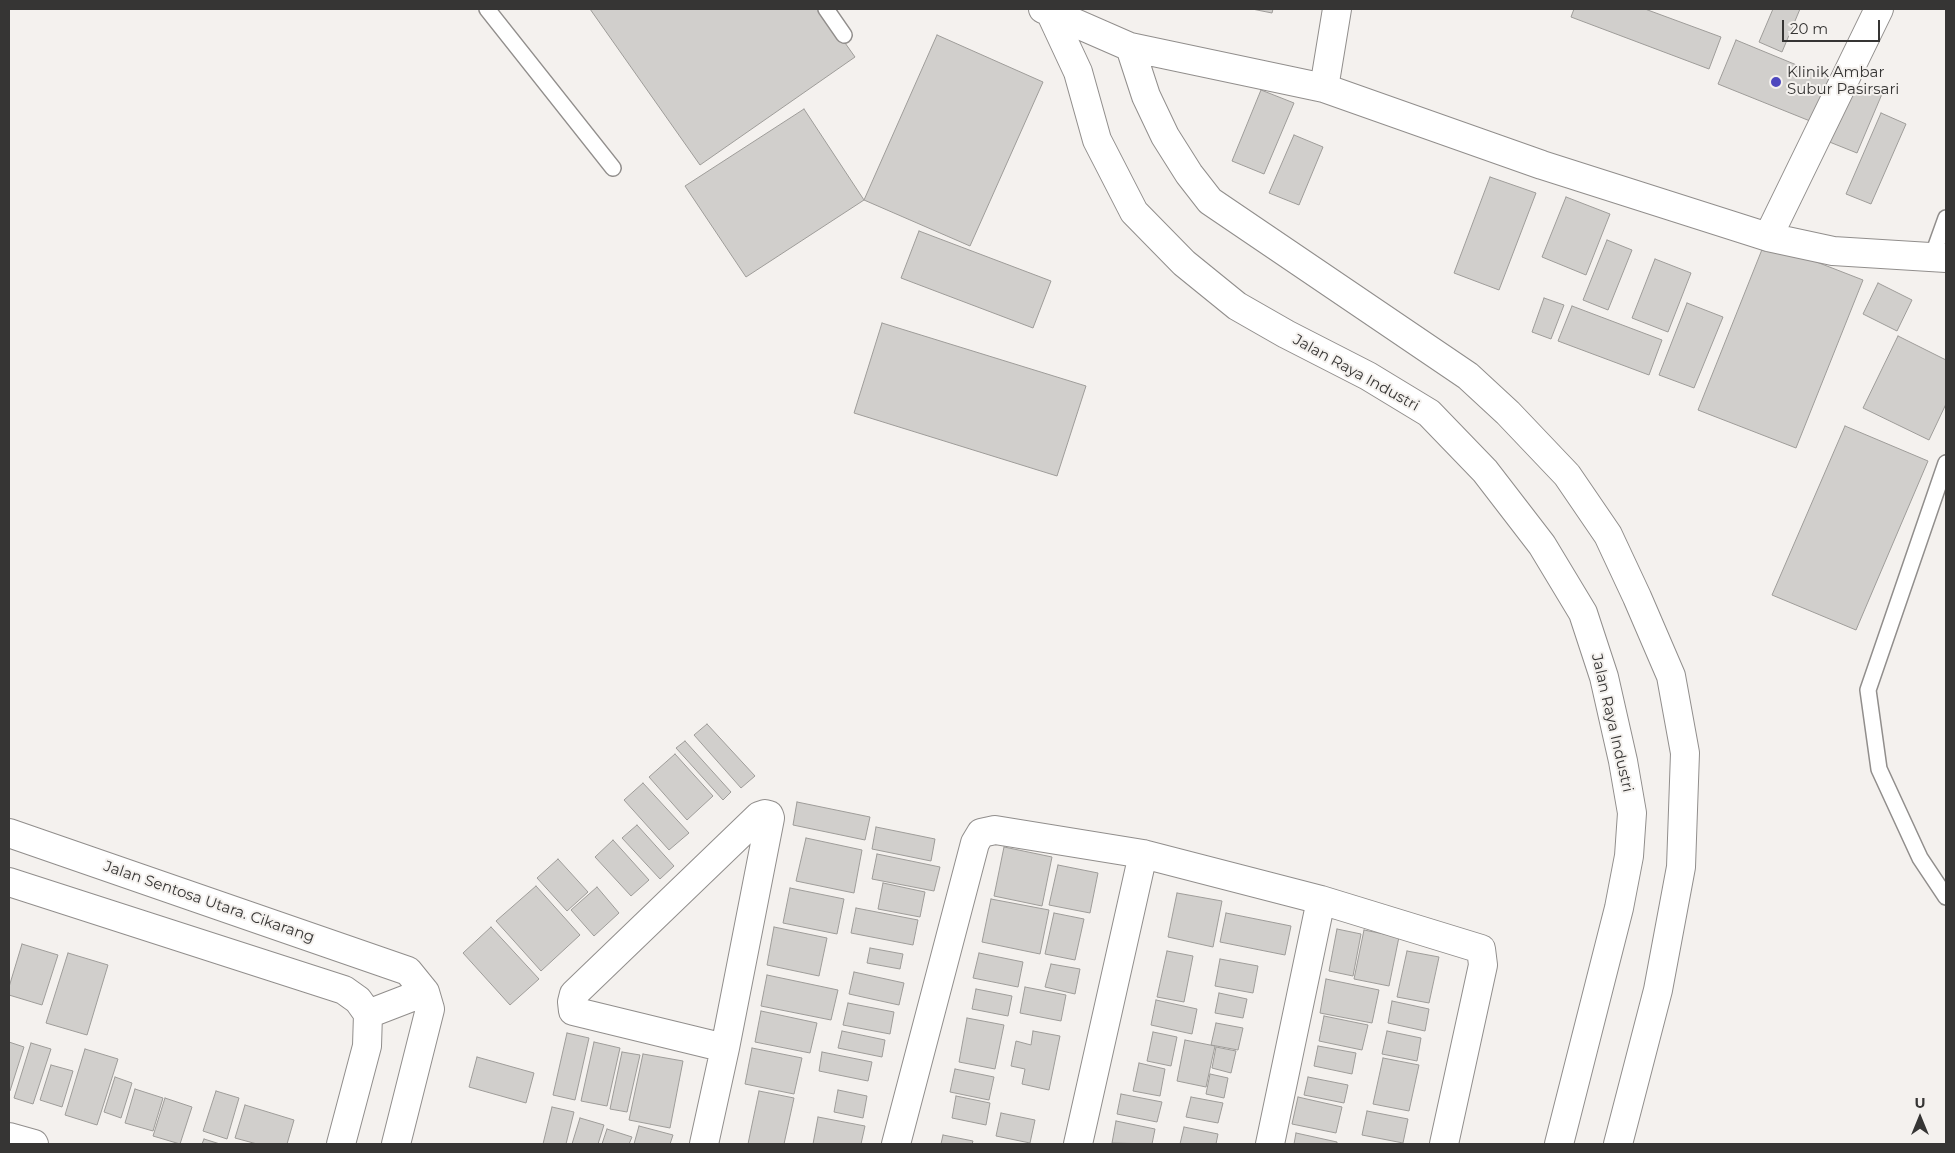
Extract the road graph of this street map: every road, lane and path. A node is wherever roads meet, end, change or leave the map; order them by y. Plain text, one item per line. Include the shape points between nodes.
1 (487, 9) edge
2 (826, 9) edge
3 (1337, 9) edge
4 (1879, 9) edge
5 (1047, 11) edge
6 (844, 35) dead end
7 (1130, 47) junction
8 (1324, 88) junction
9 (613, 168) dead end
10 (1946, 218) edge
11 (1768, 237) junction
12 (1939, 258) edge
13 (1946, 463) edge
14 (9, 833) edge
15 (1143, 854) junction
16 (9, 882) edge
17 (1946, 897) edge
18 (1321, 900) junction
19 (417, 982) junction
20 (368, 1014) junction
21 (725, 1048) junction
22 (9, 1137) edge
23 (34, 1144) edge
24 (341, 1144) edge
25 (396, 1144) edge
26 (704, 1144) edge
27 (896, 1144) edge
28 (1078, 1144) edge
29 (1270, 1144) edge
30 (1444, 1144) edge
31 (1559, 1144) edge
32 (1618, 1144) edge

1 - 9 lane
2 - 6 lane
3 - 8 street
4 - 11 street
5 - 7 street
5 - 31 street, Jalan Raya Industri via 1078,72 1097,140 1134,212 1184,263 1237,306 1368,376 1429,414 1485,470 1542,545 1582,613 1604,677 1624,761 1632,813 1629,856 1619,908
7 - 8 street
7 - 32 street via 1146,96 1165,136 1210,201 1468,376 1567,475 1608,535 1638,597 1671,676 1685,753 1681,867 1658,990
8 - 11 street via 1542,165
10 - 12 lane
11 - 12 street via 1832,251
13 - 17 lane via 1868,690 1879,769 1920,858
14 - 19 street, Jalan Sentosa Utara. Cikarang
15 - 18 street
15 - 27 street via 995,830 981,833 975,843
15 - 28 street
16 - 20 street via 344,990 358,1000
18 - 29 street
18 - 30 street via 1481,949 1483,965
19 - 20 street
19 - 25 street via 430,1009
20 - 24 street via 367,1046
21 - 21 street via 770,818 765,814 759,816 574,994 572,1002 573,1011
21 - 26 street
22 - 23 street

